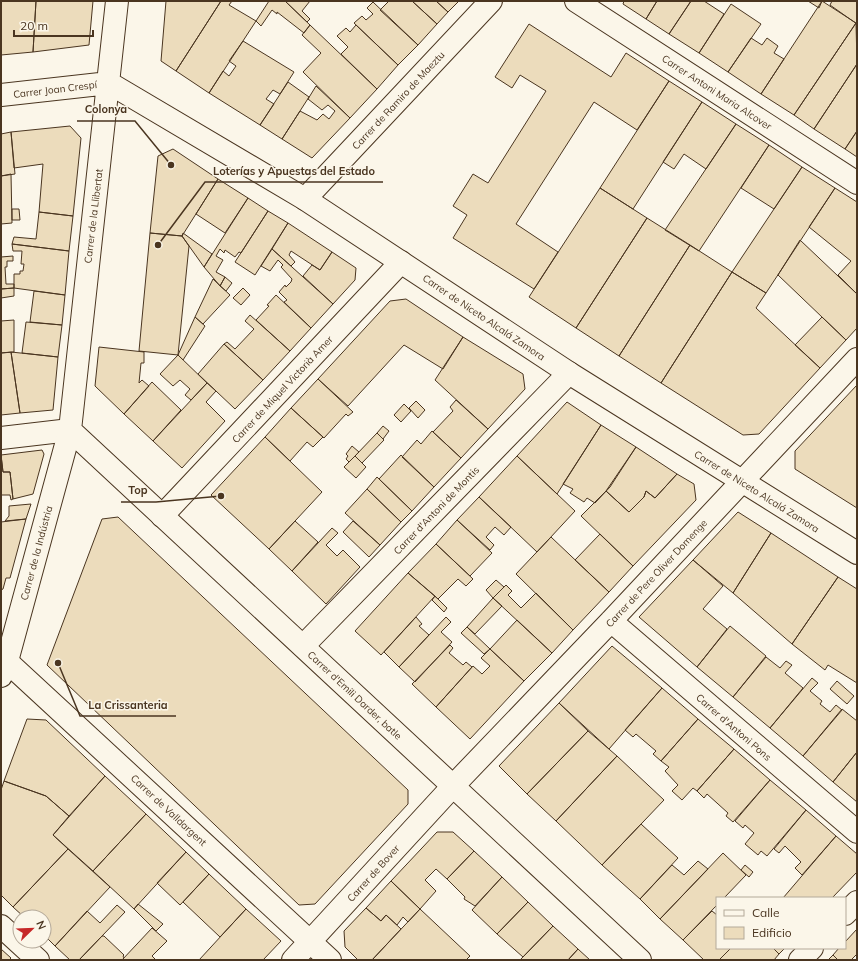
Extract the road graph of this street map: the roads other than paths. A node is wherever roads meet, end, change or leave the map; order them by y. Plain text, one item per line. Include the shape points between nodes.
1 (117, 1) edge
2 (491, 1) edge
3 (576, 1) edge
4 (109, 83) junction
5 (1, 95) edge
6 (857, 183) edge
7 (305, 199) junction
8 (402, 262) junction
9 (857, 359) edge
10 (569, 373) junction
11 (70, 430) junction
12 (1, 438) edge
13 (743, 481) junction
14 (162, 516) junction
15 (857, 553) edge
16 (610, 621) junction
17 (303, 646) junction
18 (3, 664) edge
19 (453, 786) junction
20 (857, 832) edge
21 (857, 902) edge
22 (846, 913) edge
23 (1, 926) edge
24 (311, 941) junction
25 (811, 949) edge
26 (38, 960) edge
27 (293, 960) edge
28 (330, 960) edge
29 (640, 960) edge
30 (800, 960) edge

1 - 4 street, Carrer de la Llibertat
2 - 7 street, Carrer de Ramiro de Maeztu
3 - 6 street, Carrer Antoni Maria Alcover
4 - 5 street, Carrer Joan Crespí
4 - 7 street, Carrer de Niceto Alcalá Zamora
4 - 11 street, Carrer de la Llibertat
7 - 8 street, Carrer de Niceto Alcalá Zamora
8 - 10 street, Carrer de Niceto Alcalá Zamora
8 - 14 street, Carrer de Miquel Victorià Amer
9 - 13 street, Carrer de Pere Oliver Domenge
10 - 13 street, Carrer de Niceto Alcalá Zamora
10 - 17 street, Carrer d'Antoni de Montis
11 - 12 street
11 - 14 street, Carrer d'Emili Darder, batle
11 - 18 street, Carrer de la Indústria
13 - 15 street, Carrer de Niceto Alcalá Zamora
13 - 16 street, Carrer de Pere Oliver Domenge
14 - 17 street, Carrer d'Emili Darder, batle
16 - 19 street, Carrer de Pere Oliver Domenge
16 - 20 street, Carrer d'Antoni Pons
17 - 19 street, Carrer d'Emili Darder, batle
18 - 24 street, Carrer de Valldargent
19 - 24 street, Carrer de Bover
19 - 29 street, Carrer d'Emili Darder, batle
21 - 22 street
23 - 26 street
24 - 27 street, Carrer de Bover
24 - 28 street, Carrer de Valldargent
25 - 30 street

